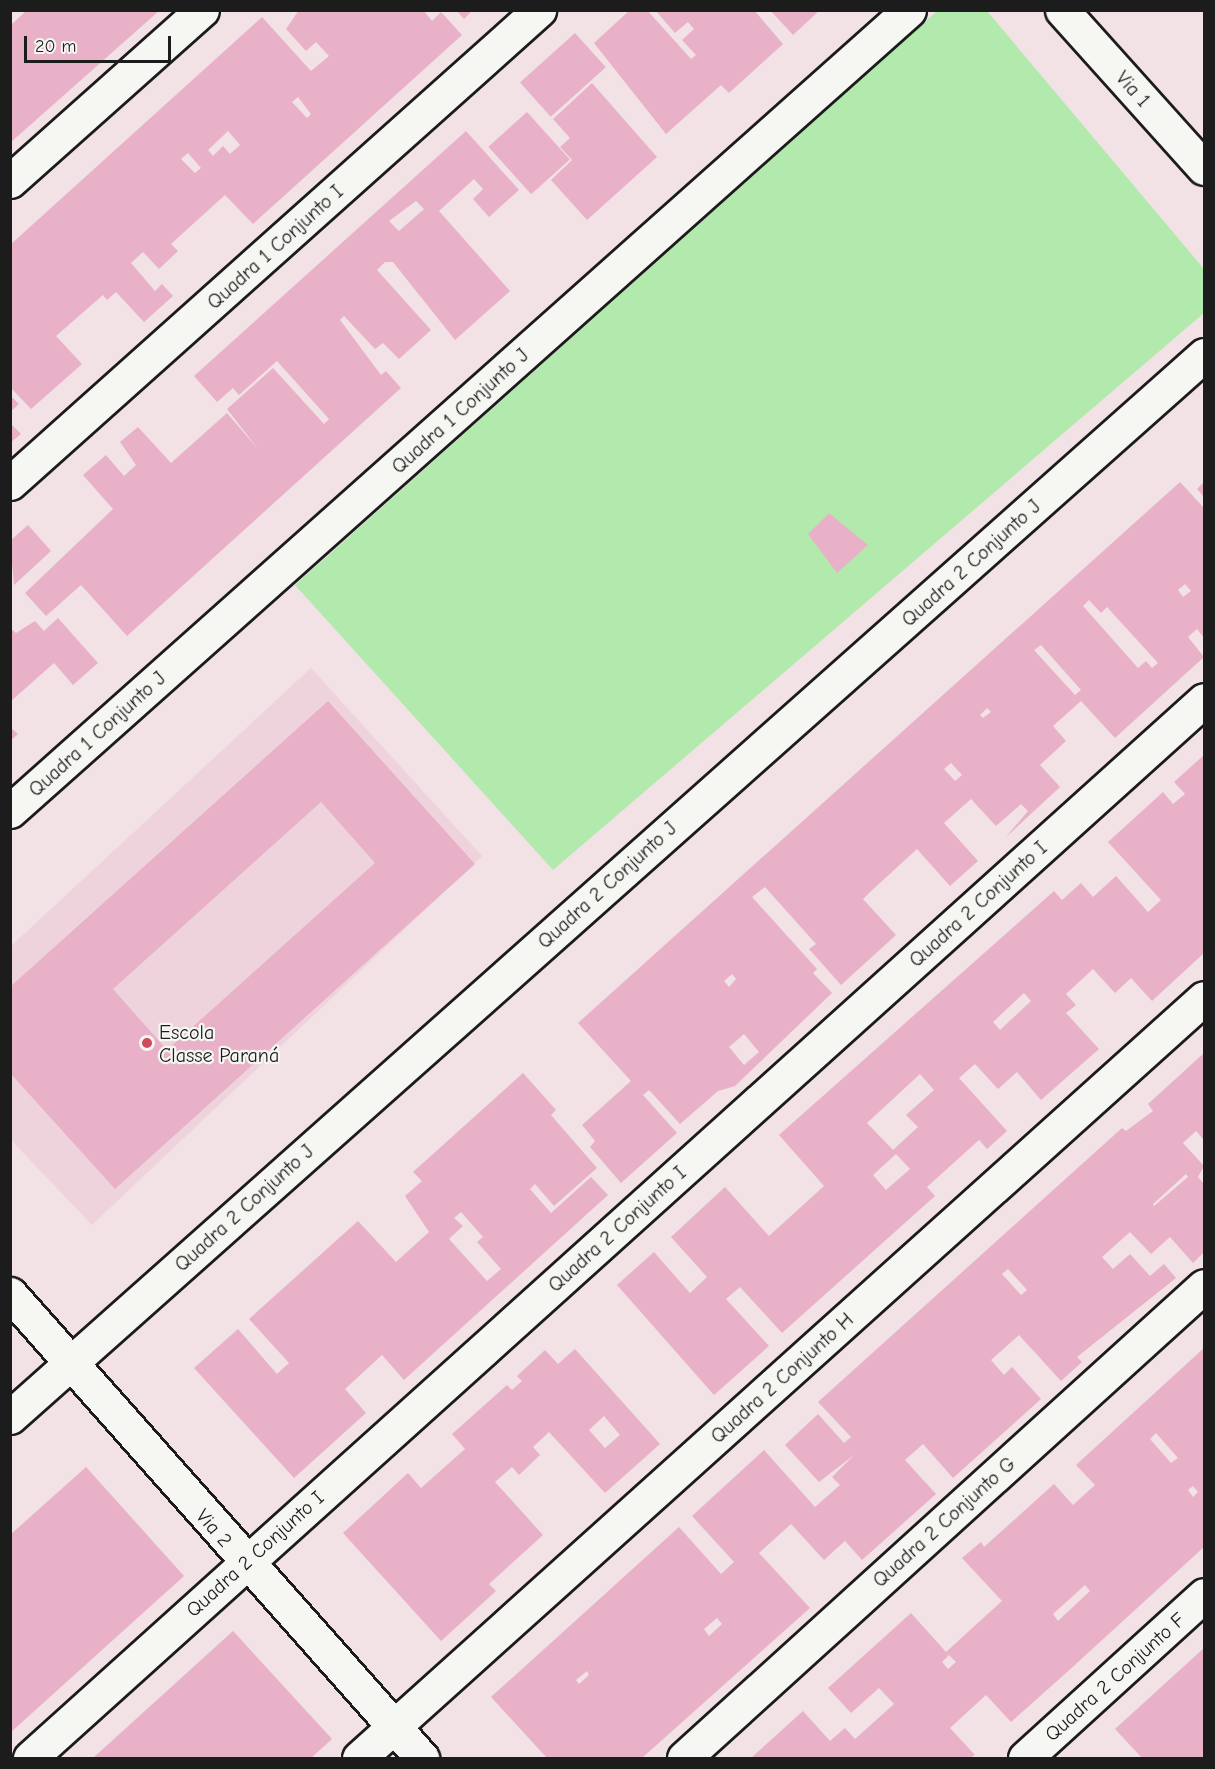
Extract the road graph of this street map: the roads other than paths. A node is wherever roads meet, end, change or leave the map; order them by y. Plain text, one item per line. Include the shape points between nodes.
1 (202, 10) edge
2 (539, 10) edge
3 (909, 10) edge
4 (1062, 10) edge
5 (1204, 168) edge
6 (10, 181) edge
7 (1204, 355) edge
8 (10, 483) edge
9 (1204, 700) edge
10 (10, 811) edge
11 (1204, 998) edge
12 (1204, 1286) edge
13 (10, 1294) edge
14 (70, 1362) junction
15 (10, 1417) edge
16 (245, 1563) junction
17 (1204, 1595) edge
18 (393, 1728) junction
19 (30, 1758) edge
20 (359, 1758) edge
21 (422, 1758) edge
22 (684, 1758) edge
23 (1025, 1758) edge

1 - 6 street
2 - 8 street, Quadra 1 Conjunto I
3 - 10 street, Quadra 1 Conjunto J
4 - 5 street, Via 1
7 - 14 street, Quadra 2 Conjunto J
9 - 16 street, Quadra 2 Conjunto I
11 - 18 street, Quadra 2 Conjunto H
12 - 22 street, Quadra 2 Conjunto G
13 - 14 street, Via 2
14 - 15 street, Quadra 2 Conjunto J
14 - 16 street, Via 2
16 - 18 street, Via 2
16 - 19 street, Quadra 2 Conjunto I
17 - 23 street, Quadra 2 Conjunto F
18 - 20 street, Quadra 2 Conjunto H
18 - 21 street, Via 2

